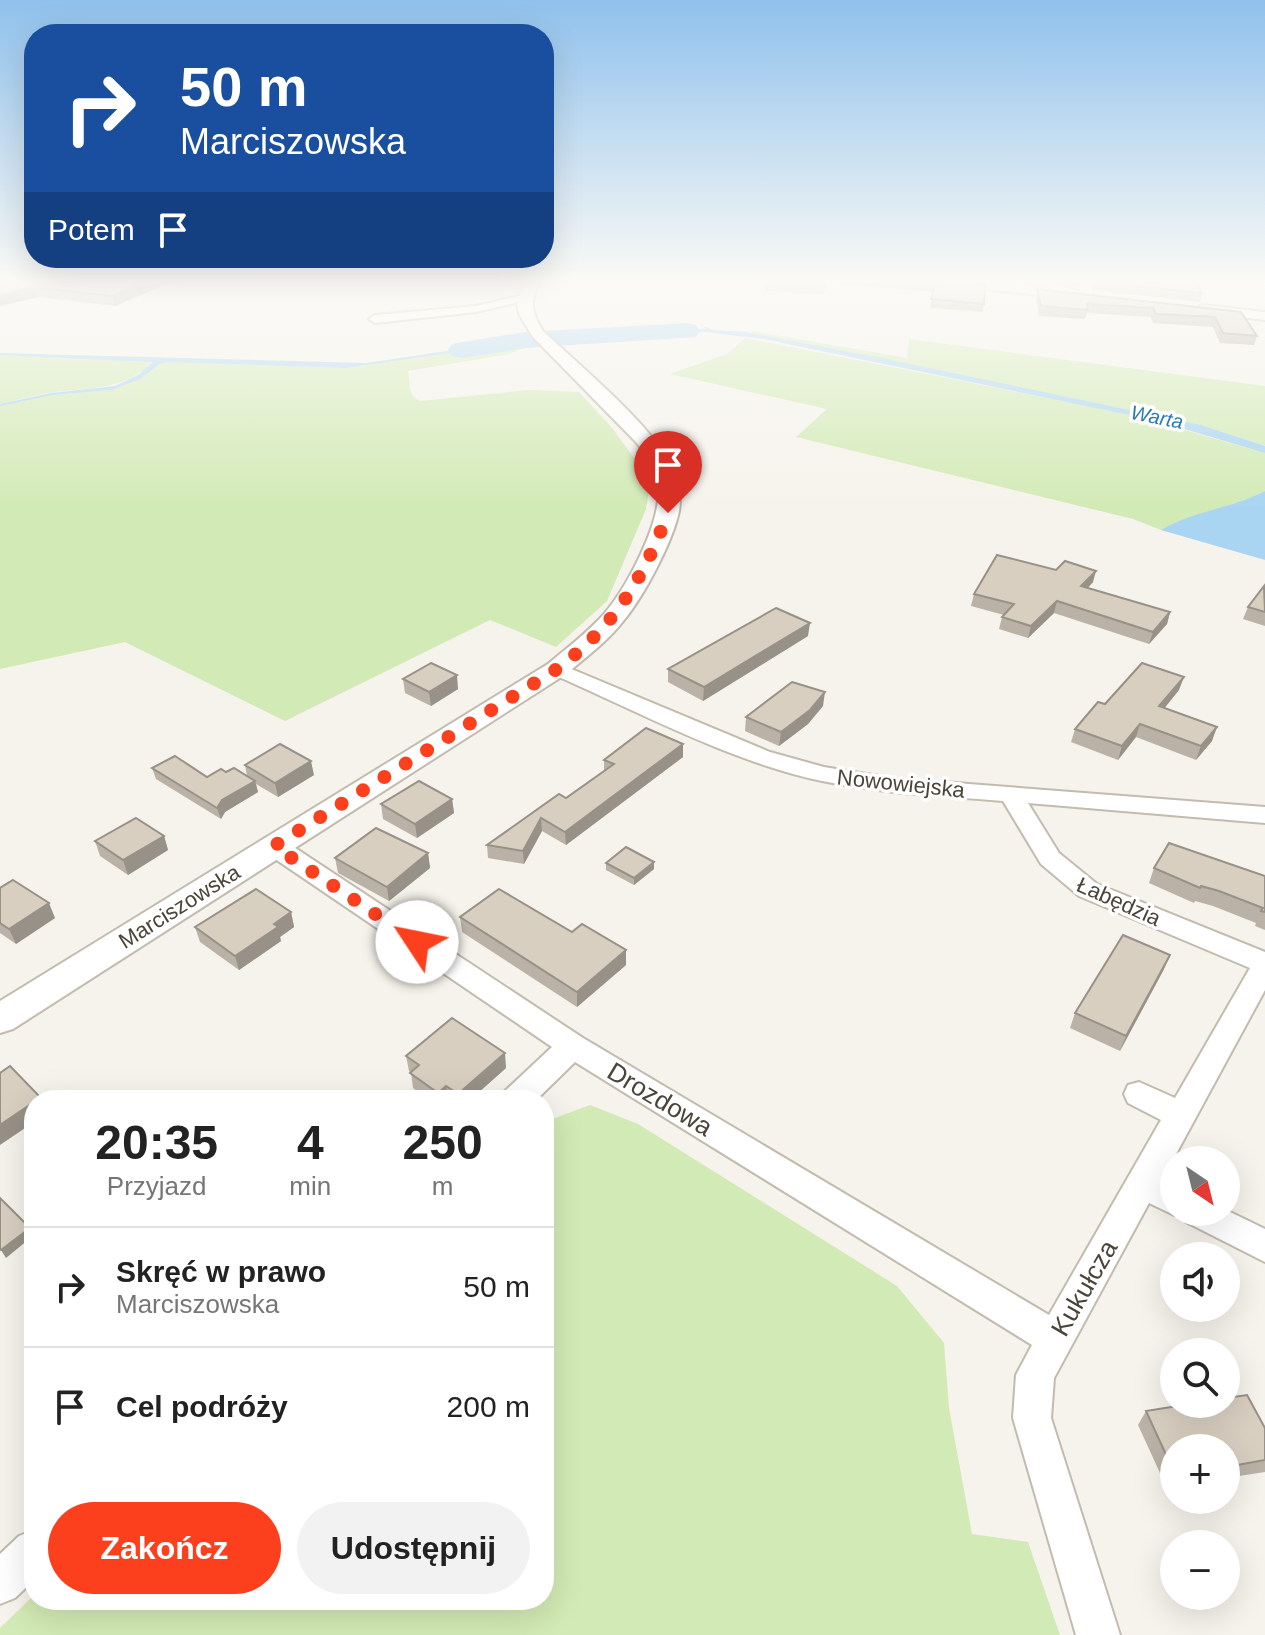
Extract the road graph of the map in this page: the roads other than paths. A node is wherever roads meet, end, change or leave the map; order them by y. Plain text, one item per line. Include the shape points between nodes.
1 (562, 357) edge
2 (557, 669) junction
3 (1011, 793) junction
4 (1265, 815) edge
5 (274, 846) junction
6 (1265, 964) edge
7 (0, 1019) edge
8 (573, 1046) junction
9 (527, 1090) edge
10 (1139, 1094) dead end
11 (1182, 1116) junction
12 (1159, 1192) edge
13 (1226, 1226) edge
14 (1265, 1246) edge
15 (1055, 1339) junction
16 (24, 1560) edge
17 (0, 1583) edge
18 (1098, 1635) edge

1 - 2 street, Marciszowska via 651,449 669,502 648,560 617,614
2 - 3 street, Nowowiejska via 789,767 891,785
2 - 5 street, Marciszowska
3 - 4 street, Nowowiejska
3 - 6 street, Łabędzia via 1043,855 1061,873 1088,890
5 - 7 street, Marciszowska
5 - 8 street, Drozdowa
6 - 11 street, Kukułcza
8 - 9 street
8 - 15 street, Drozdowa
10 - 11 street
11 - 12 street, Kukułcza
12 - 15 street, Kukułcza
13 - 14 street
15 - 18 street, Kukułcza via 1035,1375 1032,1418
16 - 17 street

